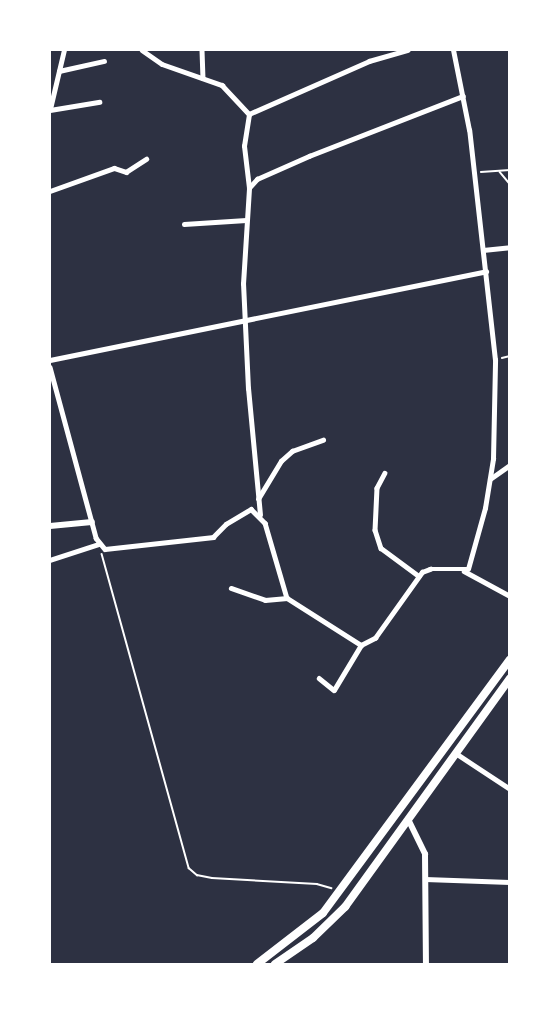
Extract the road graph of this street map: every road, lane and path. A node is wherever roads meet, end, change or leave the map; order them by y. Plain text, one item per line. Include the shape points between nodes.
1 (64, 50) edge
2 (142, 50) edge
3 (202, 50) edge
4 (407, 50) edge
5 (453, 50) edge
6 (104, 61) dead end
7 (59, 71) junction
8 (202, 78) junction
9 (463, 96) junction
10 (99, 102) dead end
11 (50, 109) edge
12 (249, 114) junction
13 (146, 159) dead end
14 (510, 170) edge
15 (499, 171) junction
16 (474, 173) junction
17 (510, 184) edge
18 (249, 188) junction
19 (50, 191) edge
20 (246, 220) junction
21 (184, 224) dead end
22 (510, 247) edge
23 (483, 250) junction
24 (486, 271) junction
25 (245, 319) junction
26 (510, 356) edge
27 (50, 360) edge
28 (495, 360) junction
29 (50, 367) edge
30 (323, 440) dead end
31 (510, 465) edge
32 (385, 473) dead end
33 (490, 479) junction
34 (258, 499) junction
35 (260, 514) junction
36 (92, 522) junction
37 (50, 526) edge
38 (99, 544) junction
39 (50, 560) edge
40 (464, 572) junction
41 (419, 576) junction
42 (231, 588) dead end
43 (510, 596) edge
44 (287, 598) junction
45 (361, 645) junction
46 (510, 659) edge
47 (318, 678) dead end
48 (510, 678) edge
49 (457, 754) junction
50 (510, 789) edge
51 (408, 819) junction
52 (425, 879) junction
53 (510, 882) edge
54 (339, 894) junction
55 (257, 964) edge
56 (275, 964) edge
57 (426, 964) edge

1 - 7 street
2 - 8 street via 162,64
3 - 8 street
4 - 12 street via 369,61
5 - 9 street
6 - 7 street
7 - 11 street
8 - 12 street via 228,89
9 - 16 street
9 - 18 street via 319,152 257,179
10 - 11 street
12 - 18 street via 244,146
13 - 19 street via 126,172 114,168
14 - 15 path
15 - 16 path
15 - 17 path
16 - 23 street
18 - 20 street
20 - 21 street
20 - 25 street
22 - 23 street
23 - 24 street
24 - 25 street
24 - 28 street
25 - 27 street
25 - 34 street
26 - 28 path
28 - 33 street
29 - 36 street
30 - 34 street via 286,456
31 - 33 street
32 - 41 street via 377,488 375,530 381,548
33 - 40 street via 469,566
34 - 35 street
35 - 38 street via 248,508 209,538 110,550
35 - 44 street
36 - 37 street
36 - 38 street
38 - 39 street
38 - 54 path via 189,868 212,879 317,884
40 - 41 street via 430,569
40 - 43 street
41 - 45 street via 375,638
42 - 44 street via 265,600
44 - 45 street
45 - 47 street via 334,690
46 - 54 main road
48 - 49 main road
49 - 50 street
49 - 51 main road
51 - 52 street via 423,847
51 - 56 main road via 345,907 313,939
52 - 53 street
52 - 57 street
54 - 55 main road via 313,923

